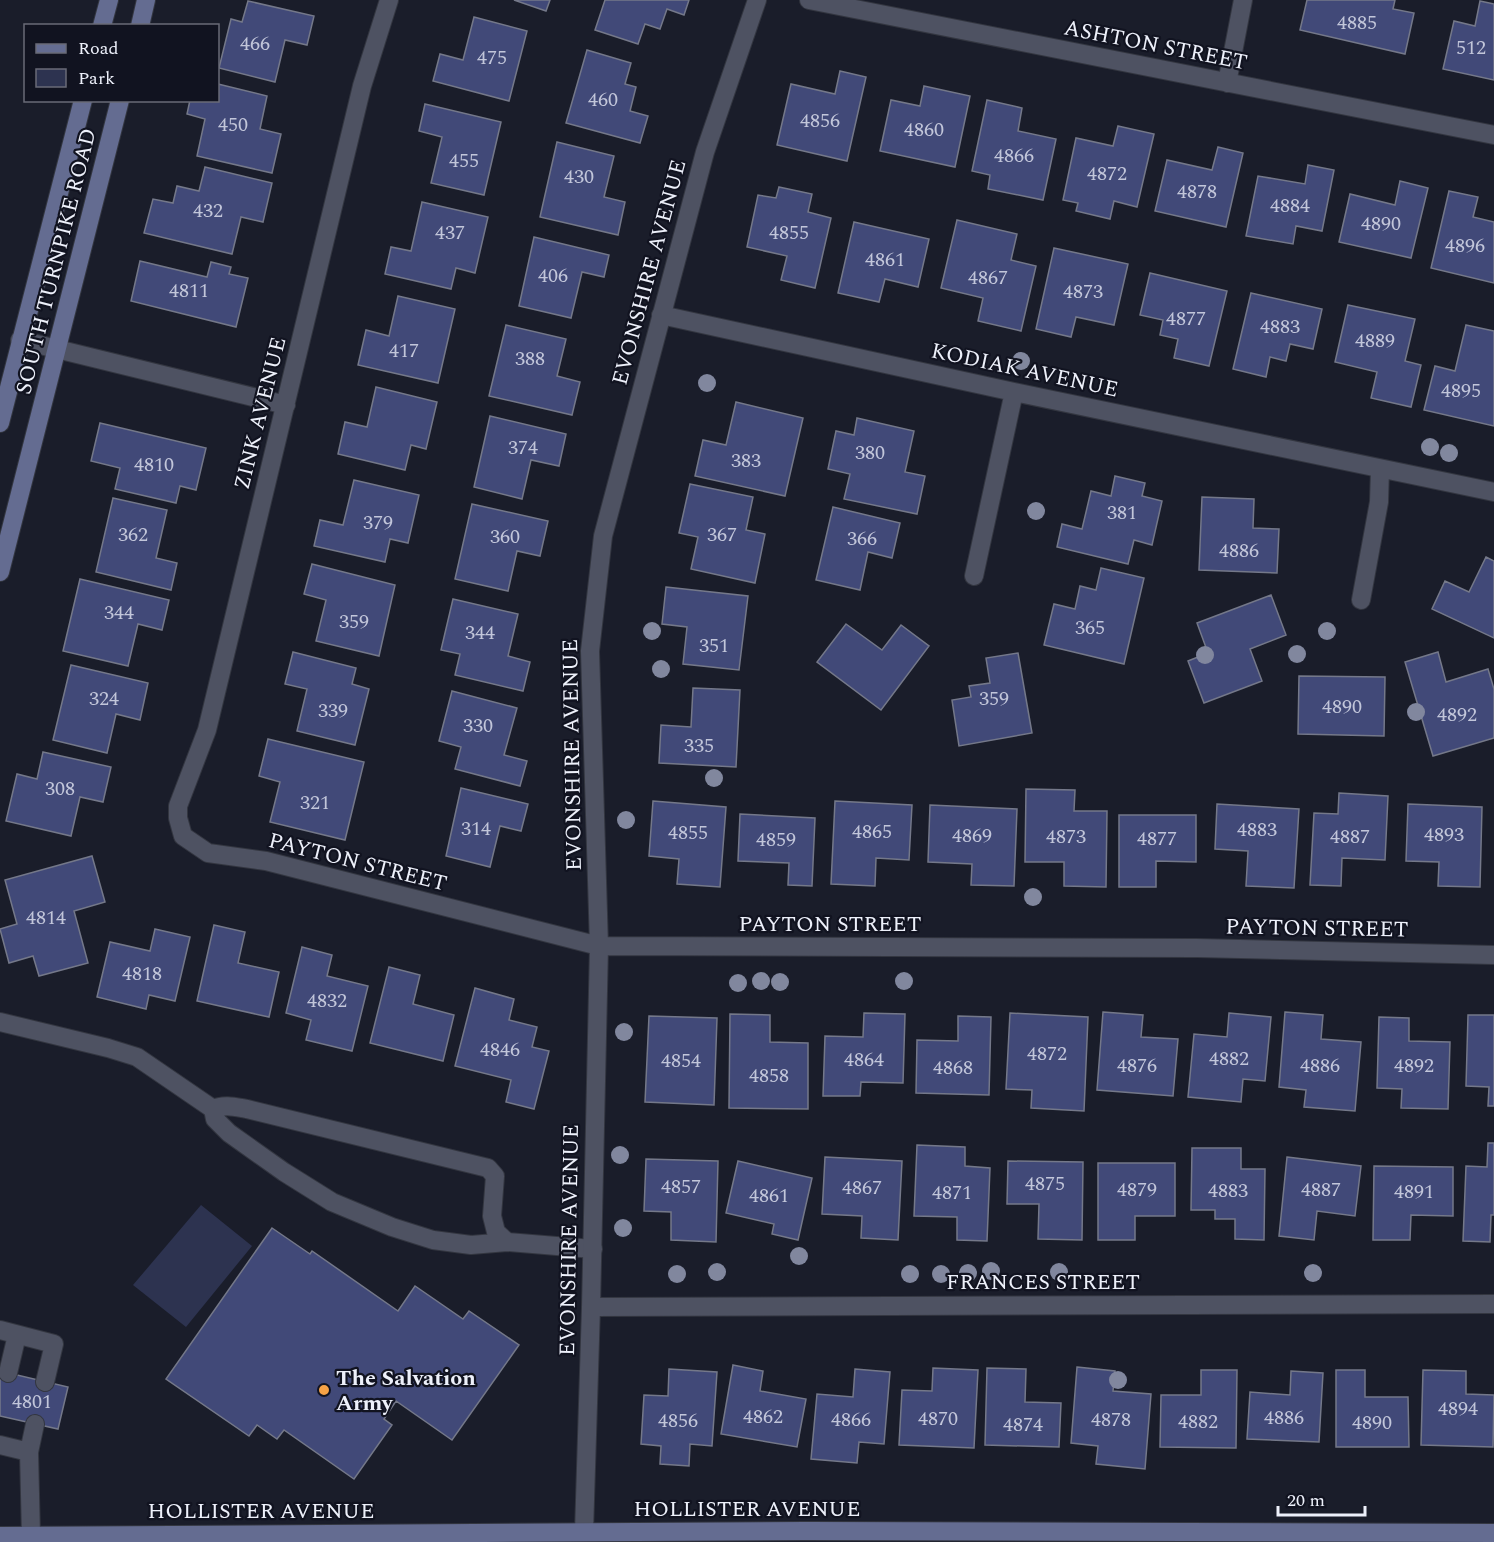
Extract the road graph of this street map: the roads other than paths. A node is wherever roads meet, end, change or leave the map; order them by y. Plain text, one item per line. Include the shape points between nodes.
1 (109, 0) edge
2 (146, 0) edge
3 (389, 0) edge
4 (758, 0) edge
5 (809, 0) edge
6 (1243, 0) edge
7 (103, 24) edge
8 (140, 24) edge
9 (1227, 83) junction
10 (82, 102) edge
11 (119, 102) edge
12 (1494, 135) edge
13 (661, 315) junction
14 (20, 340) junction
15 (57, 349) junction
16 (1014, 392) junction
17 (286, 405) junction
18 (0, 423) edge
19 (1380, 469) junction
20 (1494, 492) edge
21 (0, 572) edge
22 (974, 576) dead end
23 (1361, 600) dead end
24 (183, 836) joint
25 (599, 946) junction
26 (1494, 955) edge
27 (0, 1022) edge
28 (213, 1109) junction
29 (507, 1242) junction
30 (592, 1249) junction
31 (1494, 1304) edge
32 (591, 1307) junction
33 (8, 1332) edge
34 (8, 1372) dead end
35 (45, 1382) dead end
36 (35, 1424) dead end
37 (0, 1445) edge
38 (29, 1452) junction
39 (584, 1532) junction
40 (1494, 1533) edge
41 (0, 1536) edge
42 (31, 1536) junction

1 - 7 main road
2 - 8 main road
3 - 17 street, ZINK AVENUE via 362,86
4 - 13 street, EVONSHIRE AVENUE via 705,152
5 - 9 street, ASHTON STREET
6 - 9 street
9 - 12 street, ASHTON STREET
10 - 14 main road, SOUTH TURNPIKE ROAD
11 - 15 main road, SOUTH TURNPIKE ROAD
13 - 16 street, KODIAK AVENUE
13 - 25 street, EVONSHIRE AVENUE via 603,536 591,651
14 - 15 street
14 - 18 main road, SOUTH TURNPIKE ROAD
15 - 17 street
15 - 21 main road, SOUTH TURNPIKE ROAD
16 - 19 street, KODIAK AVENUE
16 - 22 street
17 - 24 street, ZINK AVENUE via 207,730 178,806
19 - 20 street, KODIAK AVENUE
19 - 23 street via 1379,502
24 - 25 street, PAYTON STREET via 208,853 266,861
25 - 26 street, PAYTON STREET via 1197,948
25 - 30 street, EVONSHIRE AVENUE
27 - 28 street via 137,1057
28 - 29 street via 215,1119 253,1151 332,1202 433,1240 471,1245
28 - 29 street via 248,1109 488,1168 495,1176 492,1216 496,1232
29 - 30 street
30 - 32 street, EVONSHIRE AVENUE
31 - 32 street, FRANCES STREET
32 - 39 street, EVONSHIRE AVENUE
33 - 34 street
33 - 35 street via 54,1344
36 - 38 street
37 - 38 street
38 - 42 street
39 - 40 main road, HOLLISTER AVENUE
39 - 42 main road, HOLLISTER AVENUE
41 - 42 main road, HOLLISTER AVENUE

